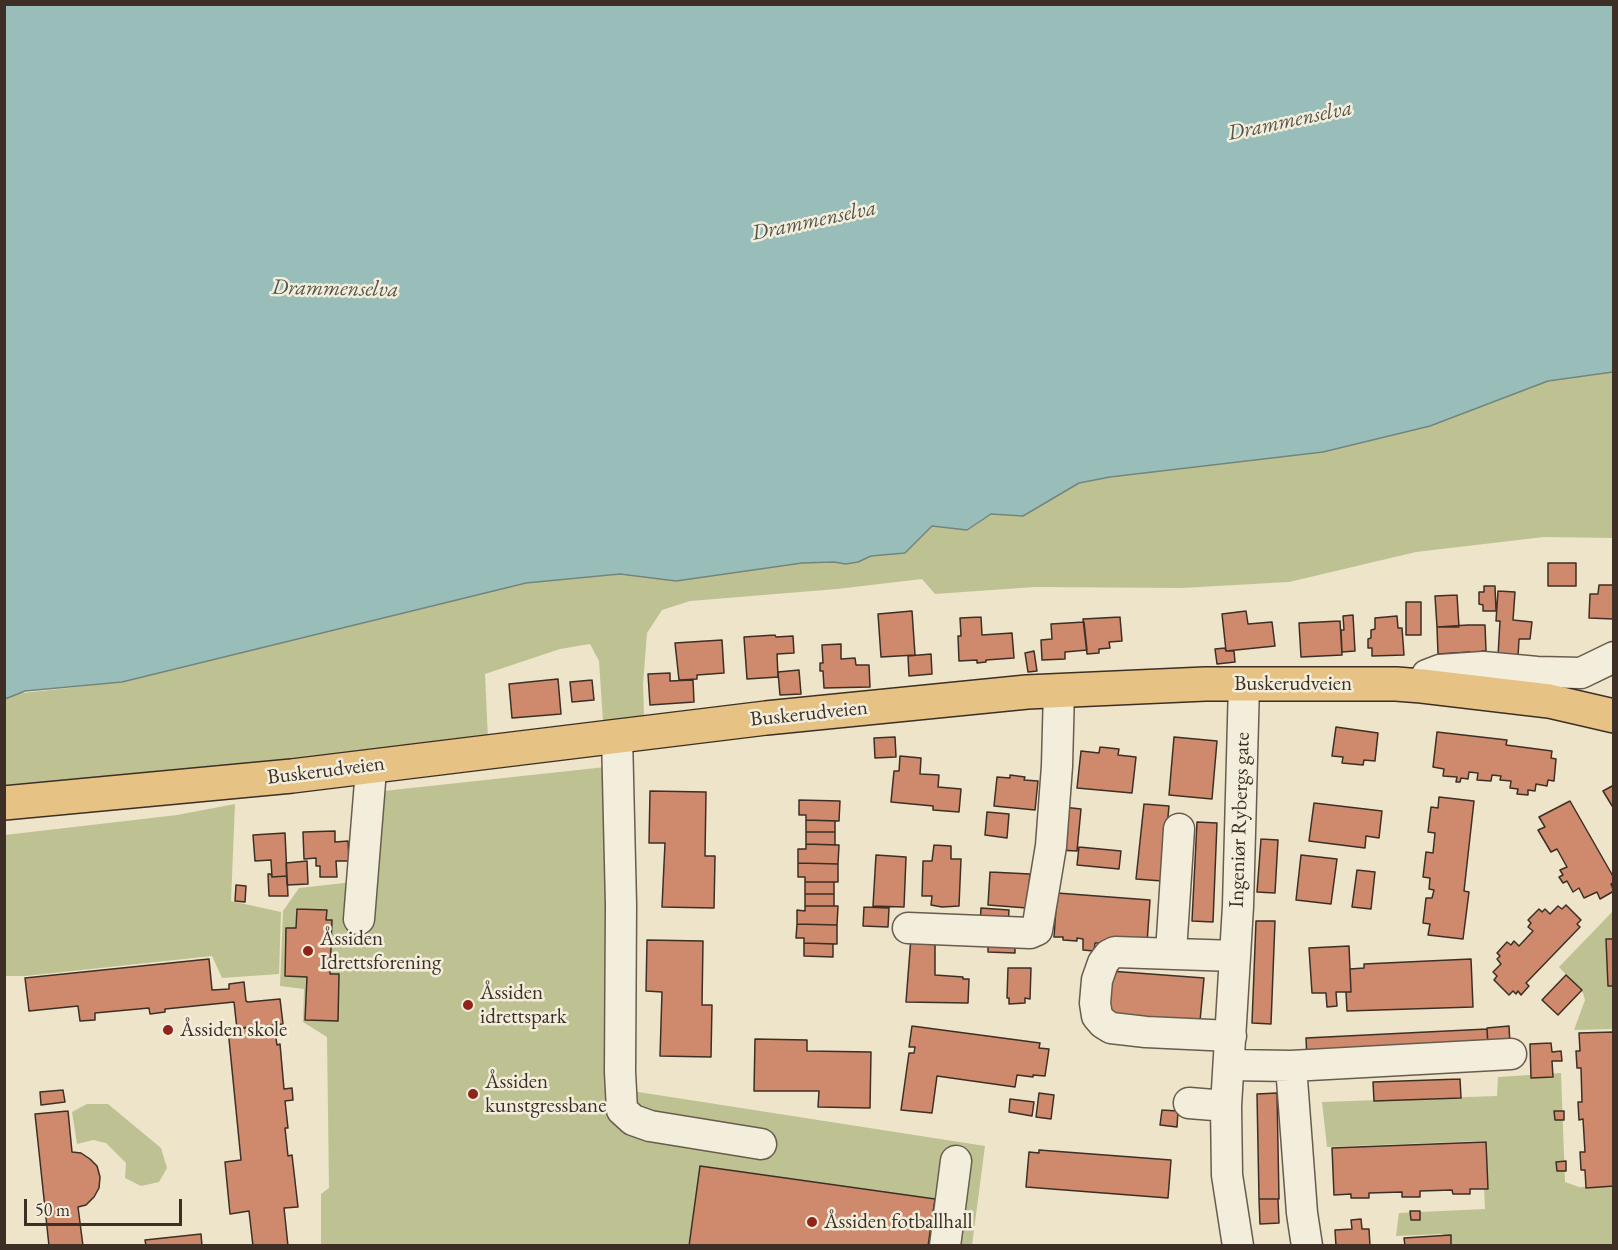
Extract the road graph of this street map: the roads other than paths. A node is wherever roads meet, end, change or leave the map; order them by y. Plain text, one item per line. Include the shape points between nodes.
1 (1614, 657) edge
2 (1244, 684) junction
3 (1422, 686) junction
4 (1059, 690) junction
5 (1614, 716) edge
6 (617, 736) junction
7 (370, 766) junction
8 (4, 803) edge
9 (1179, 829) dead end
10 (359, 919) dead end
11 (908, 928) dead end
12 (1171, 952) junction
13 (1235, 956) junction
14 (1230, 1051) junction
15 (1511, 1054) dead end
16 (1292, 1066) junction
17 (1189, 1103) dead end
18 (1226, 1106) junction
19 (761, 1144) dead end
20 (956, 1161) dead end
21 (945, 1245) edge
22 (1238, 1245) edge
23 (1307, 1245) edge

1 - 3 street via 1581,673 1483,667 1440,670 1427,675
2 - 3 main road, Buskerudveien
2 - 4 main road, Buskerudveien
2 - 13 street, Ingeniør Rybergs gate
3 - 5 main road, Buskerudveien via 1549,701
4 - 6 main road, Buskerudveien
4 - 11 street via 1051,846 1037,930 1030,933
6 - 7 main road, Buskerudveien
6 - 19 street via 622,1110 633,1120 650,1126
7 - 8 main road, Buskerudveien
7 - 10 street
9 - 12 street
12 - 13 street
12 - 14 street via 1109,955 1096,980 1096,1016 1111,1028
13 - 14 street, Ingeniør Rybergs gate
14 - 16 street
14 - 18 street, Ingeniør Rybergs gate
15 - 16 street
16 - 23 street
17 - 18 street
18 - 22 street, Ingeniør Rybergs gate via 1227,1174
20 - 21 street

